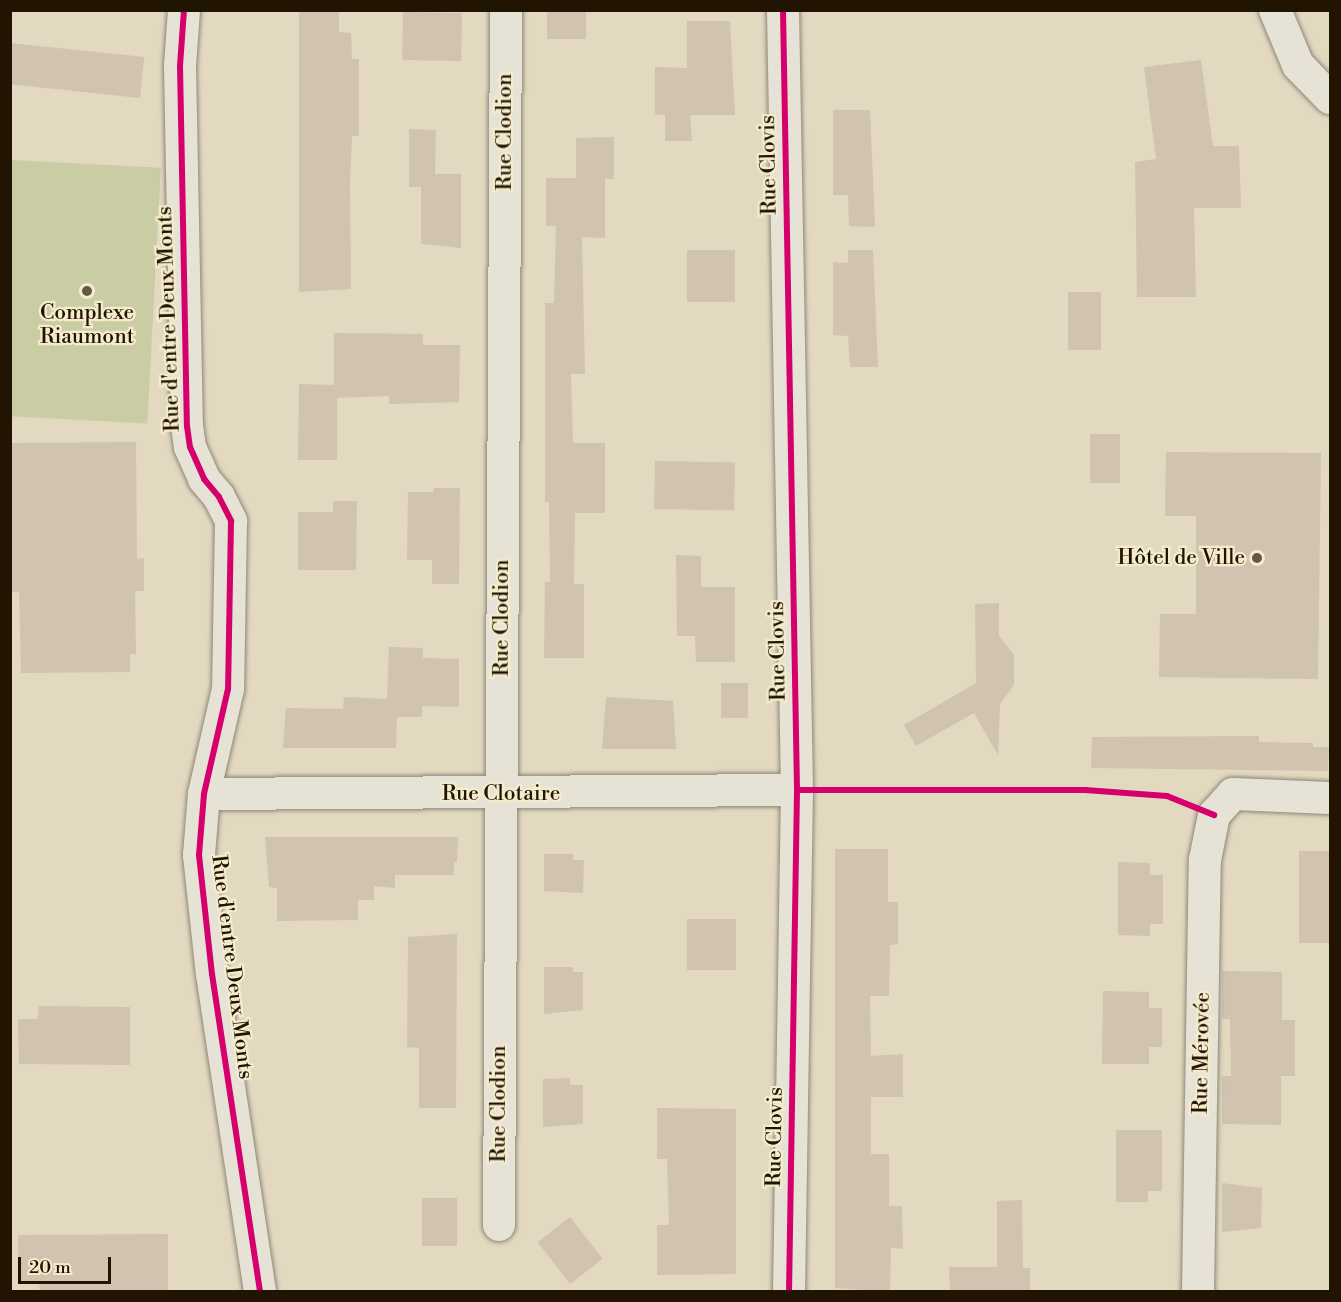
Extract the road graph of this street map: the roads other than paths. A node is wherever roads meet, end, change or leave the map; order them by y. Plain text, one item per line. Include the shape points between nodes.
1 (184, 10) edge
2 (506, 10) edge
3 (783, 10) edge
4 (1275, 10) edge
5 (1330, 99) edge
6 (797, 790) junction
7 (204, 794) junction
8 (501, 795) junction
9 (1330, 798) edge
10 (499, 1225) dead end
11 (260, 1292) edge
12 (789, 1292) edge
13 (1198, 1292) edge

1 - 7 street, Rue d'entre Deux Monts via 180,66 187,426 190,447 204,479 231,521 228,689
2 - 8 street, Rue Clodion
3 - 6 street, Rue Clovis
4 - 5 street via 1298,65
6 - 8 street, Rue Clotaire
6 - 12 street, Rue Clovis
7 - 8 street, Rue Clotaire
7 - 11 street, Rue d'entre Deux Monts via 199,855 212,974
8 - 10 street, Rue Clodion
9 - 13 street, Rue Mérovée via 1233,794 1214,815 1205,860

